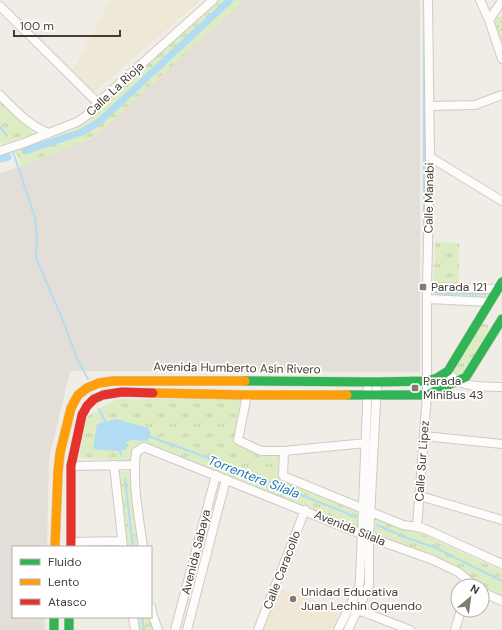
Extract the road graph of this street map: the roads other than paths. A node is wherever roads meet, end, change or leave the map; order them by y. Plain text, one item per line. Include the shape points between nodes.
1 (213, 0) edge
2 (428, 0) edge
3 (480, 0) edge
4 (502, 1) edge
5 (0, 6) edge
6 (489, 20) junction
7 (502, 59) edge
8 (0, 95) edge
9 (502, 95) edge
10 (98, 103) junction
11 (430, 106) junction
12 (49, 133) junction
13 (1, 149) edge
14 (430, 157) junction
15 (502, 201) edge
16 (500, 286) edge
17 (427, 287) junction
18 (428, 299) junction
19 (490, 302) junction
20 (494, 317) edge
21 (492, 335) junction
22 (502, 338) edge
23 (448, 371) junction
24 (134, 380) junction
25 (426, 380) junction
26 (373, 382) junction
27 (458, 382) junction
28 (502, 387) edge
29 (135, 393) junction
30 (246, 395) junction
31 (372, 395) junction
32 (427, 396) junction
33 (424, 436) junction
34 (366, 443) junction
35 (502, 444) edge
36 (284, 451) junction
37 (114, 465) junction
38 (134, 465) junction
39 (71, 466) junction
40 (216, 475) junction
41 (226, 479) junction
42 (420, 496) junction
43 (362, 508) junction
44 (305, 510) junction
45 (371, 512) junction
46 (502, 520) edge
47 (417, 527) junction
48 (366, 535) junction
49 (71, 544) edge
50 (122, 544) edge
51 (56, 546) edge
52 (143, 546) edge
53 (502, 564) edge
54 (464, 578) edge
55 (490, 596) edge
56 (502, 601) edge
57 (349, 606) junction
58 (357, 609) junction
59 (152, 613) edge
60 (54, 618) edge
61 (69, 618) edge
62 (133, 618) edge
63 (459, 618) edge
64 (54, 630) edge
65 (69, 630) edge
66 (135, 630) edge
67 (158, 630) edge
68 (176, 630) edge
69 (187, 630) edge
70 (258, 630) edge
71 (338, 630) edge
72 (348, 630) edge
73 (410, 630) edge
74 (455, 630) edge

1 - 10 street, Calle La Rioja
2 - 11 street, Calle Manabi
3 - 6 street
4 - 6 street
5 - 10 street
6 - 7 street
8 - 12 street via 30,124
9 - 11 street via 475,105
10 - 12 street, Calle La Rioja via 77,122
11 - 14 street, Calle Manabi
12 - 13 street, Calle La Rioja
14 - 15 street
14 - 17 street, Calle Manabi
16 - 17 street
16 - 19 street, Avenida Humberto Asín Rivero
17 - 18 street, Calle Manabi
18 - 19 street
18 - 25 street, Calle Manabi
19 - 20 street, Avenida Humberto Asín Rivero
20 - 21 street, Avenida Humberto Asín Rivero
20 - 23 street, Avenida Humberto Asín Rivero
21 - 22 street
21 - 27 street, Avenida Humberto Asín Rivero via 466,377
23 - 25 street, Avenida Humberto Asín Rivero via 437,378
23 - 27 street
24 - 26 street, Avenida Humberto Asín Rivero
24 - 29 street
24 - 51 street, Avenida Humberto Asín Rivero via 93,385 75,398 59,460
25 - 26 street, Avenida Humberto Asín Rivero
25 - 32 street, Calle Manabi
26 - 31 street
27 - 28 street
27 - 32 street, Avenida Humberto Asín Rivero
29 - 30 street, Avenida Humberto Asín Rivero
29 - 39 street, Avenida Humberto Asín Rivero via 103,395 87,406 82,415
30 - 31 street, Avenida Humberto Asín Rivero
30 - 36 street via 238,440 260,451
31 - 32 street, Avenida Humberto Asín Rivero
31 - 34 street
31 - 45 street
32 - 33 street, Calle Sur Lipez
33 - 35 street
33 - 42 street, Calle Sur Lipez
34 - 36 street
34 - 43 street
36 - 43 street, Avenida Silala via 283,476
37 - 38 street
37 - 39 street
37 - 50 street
38 - 40 street, Avenida Silala via 136,452 144,447
38 - 52 street
39 - 49 street, Avenida Humberto Asín Rivero
40 - 41 street, Avenida Silala
40 - 68 street, Avenida Sabaya
41 - 44 street, Avenida Silala
41 - 69 street, Avenida Sabaya
42 - 46 street
42 - 47 street, Calle Sur Lipez
43 - 45 street, Avenida Silala
43 - 48 street
44 - 48 street, Avenida Silala
44 - 70 street, Calle Caracollo
45 - 47 street, Avenida Silala via 403,525
45 - 48 street
47 - 53 street, Avenida Silala
48 - 54 street, Avenida Silala via 433,560 458,572
48 - 57 street via 359,587
48 - 58 street via 369,585
49 - 50 street
55 - 56 street
57 - 58 street
57 - 71 street
58 - 72 street
58 - 73 street
59 - 67 street
60 - 64 street
61 - 65 street
62 - 66 street
63 - 74 street

